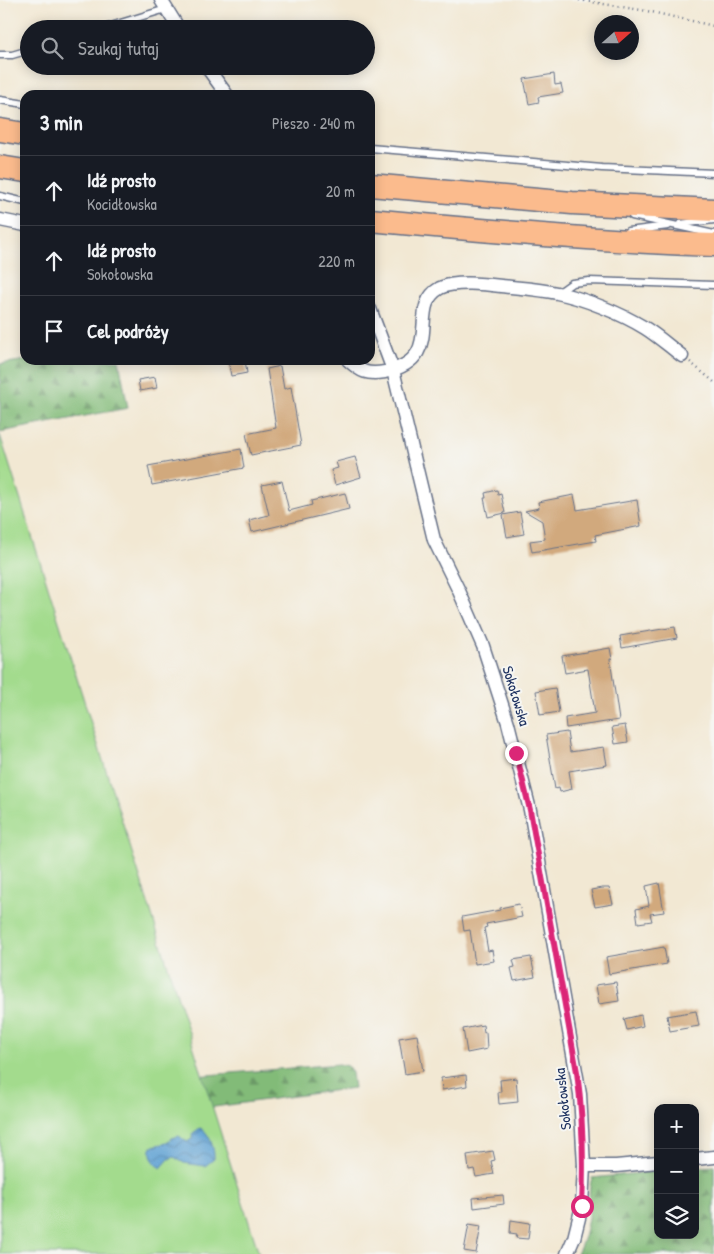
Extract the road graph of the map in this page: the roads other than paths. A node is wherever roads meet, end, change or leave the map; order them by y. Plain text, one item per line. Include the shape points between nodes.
1 (164, 5) edge
2 (125, 20) edge
3 (173, 20) edge
4 (20, 53) edge
5 (0, 55) edge
6 (213, 75) edge
7 (223, 90) edge
8 (0, 100) edge
9 (20, 103) edge
10 (0, 130) edge
11 (20, 133) edge
12 (375, 148) edge
13 (0, 167) edge
14 (20, 171) edge
15 (714, 173) edge
16 (375, 185) edge
17 (0, 196) edge
18 (20, 201) edge
19 (572, 203) junction
20 (714, 210) edge
21 (618, 213) dead end
22 (628, 215) dead end
23 (0, 220) edge
24 (375, 220) edge
25 (714, 220) edge
26 (20, 224) edge
27 (674, 225) junction
28 (714, 234) edge
29 (571, 238) junction
30 (714, 246) edge
31 (714, 284) edge
32 (558, 293) junction
33 (375, 322) edge
34 (682, 356) road end
35 (354, 365) edge
36 (393, 370) junction
37 (714, 1157) edge
38 (699, 1159) edge
39 (654, 1162) edge
40 (584, 1166) junction
41 (567, 1254) edge

1 - 2 lane
1 - 3 street
4 - 5 lane
6 - 7 street
8 - 9 lane
10 - 11 highway
12 - 15 lane via 602,168
13 - 14 highway
16 - 19 highway
17 - 18 lane
19 - 20 highway
19 - 21 lane
22 - 27 lane
23 - 26 street
24 - 29 highway
25 - 27 lane
27 - 28 lane
27 - 29 lane
29 - 30 highway
31 - 32 lane via 589,281 572,283
32 - 34 street via 604,308 646,328
32 - 36 street via 487,284 440,288 430,297 424,311 420,348 413,358
33 - 36 street, Sokołowska
35 - 36 street via 372,374
36 - 40 street, Sokołowska via 434,540 483,646 508,723 530,810 577,1072
37 - 38 street
39 - 40 street
40 - 41 street, Sokołowska via 582,1206

